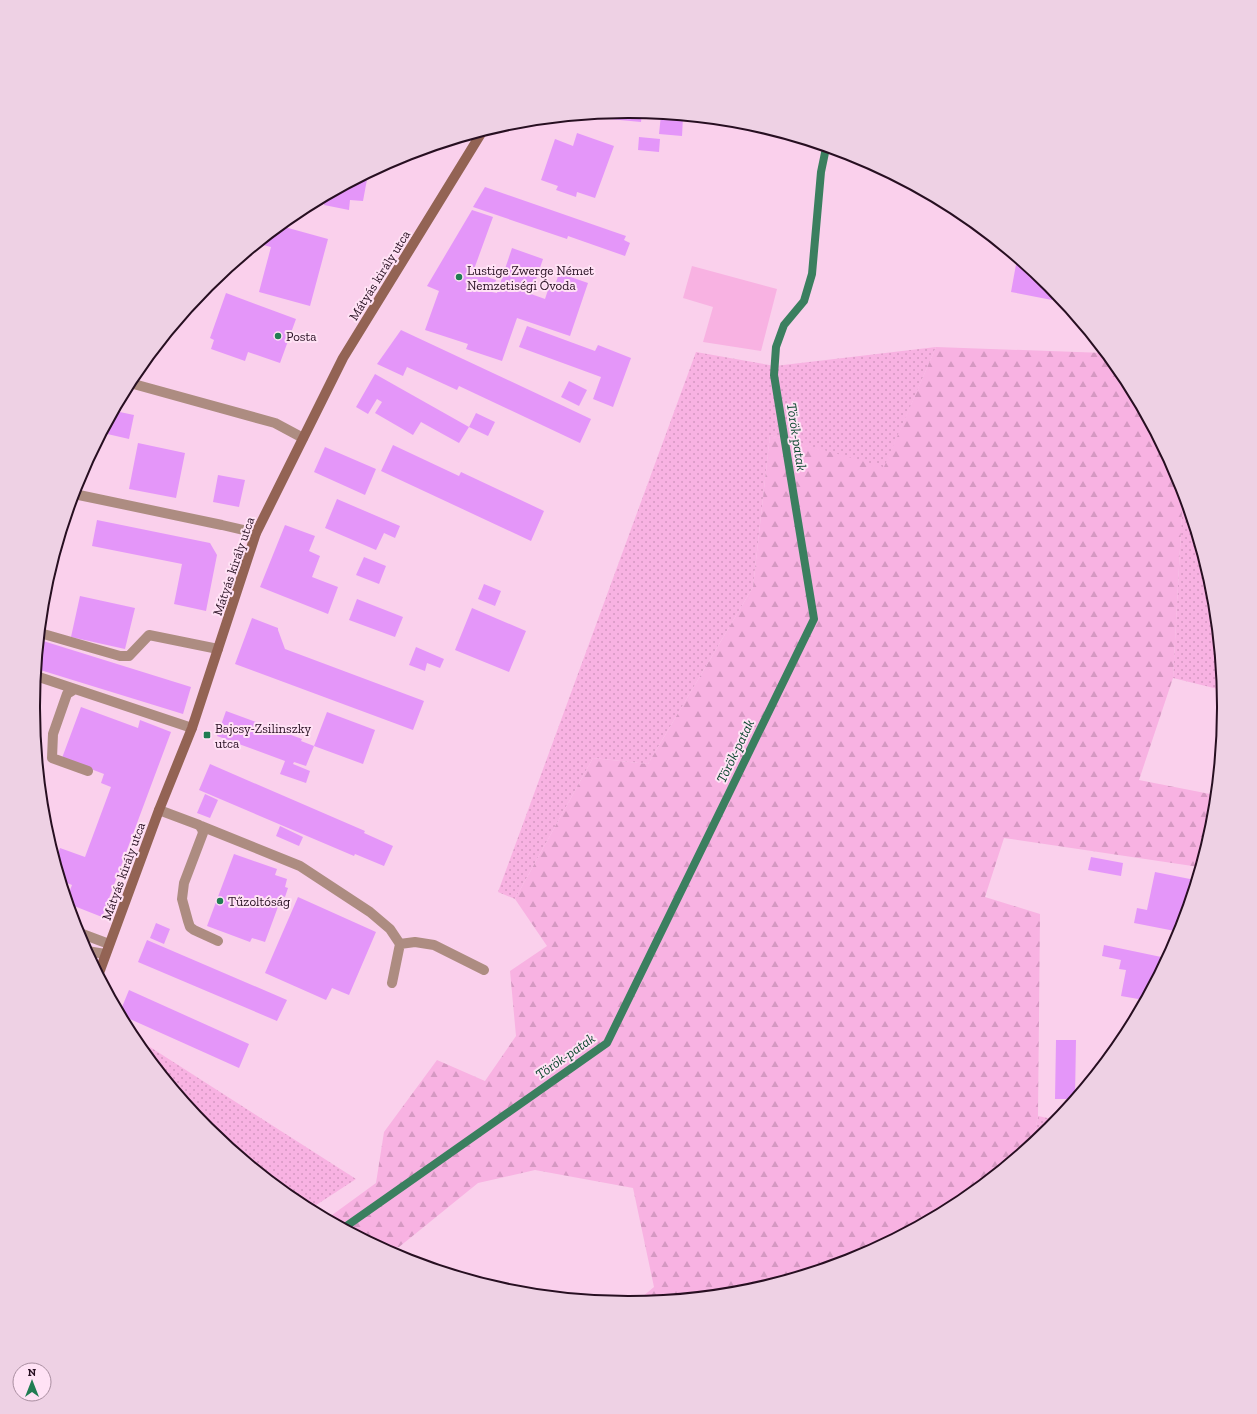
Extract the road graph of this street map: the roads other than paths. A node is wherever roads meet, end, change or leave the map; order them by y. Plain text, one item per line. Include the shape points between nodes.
1 (478, 139) edge
2 (136, 385) edge
3 (303, 438) junction
4 (80, 495) edge
5 (256, 533) junction
6 (45, 634) edge
7 (218, 649) junction
8 (41, 678) edge
9 (75, 689) junction
10 (192, 728) junction
11 (88, 771) dead end
12 (159, 810) junction
13 (201, 826) junction
14 (87, 936) edge
15 (218, 941) dead end
16 (109, 944) junction
17 (400, 944) junction
18 (94, 952) edge
19 (105, 954) junction
20 (100, 965) edge
21 (484, 970) dead end
22 (392, 983) dead end

1 - 3 main road, Mátyás király utca via 344,358
2 - 3 street via 275,423
3 - 5 main road, Mátyás király utca
4 - 5 street
5 - 7 main road, Mátyás király utca
6 - 7 street via 120,656 129,656 149,635
7 - 10 main road, Mátyás király utca
8 - 9 street
9 - 10 street
9 - 11 street via 67,694 53,734 52,758
10 - 12 main road, Mátyás király utca
12 - 13 street
12 - 16 main road, Mátyás király utca
13 - 15 street via 203,833 184,883 182,899 190,927
13 - 17 street via 300,866 370,912 390,930
14 - 16 street
16 - 19 main road, Mátyás király utca
17 - 21 street via 415,942 434,945
17 - 22 street
18 - 19 street
19 - 20 main road, Mátyás király utca

